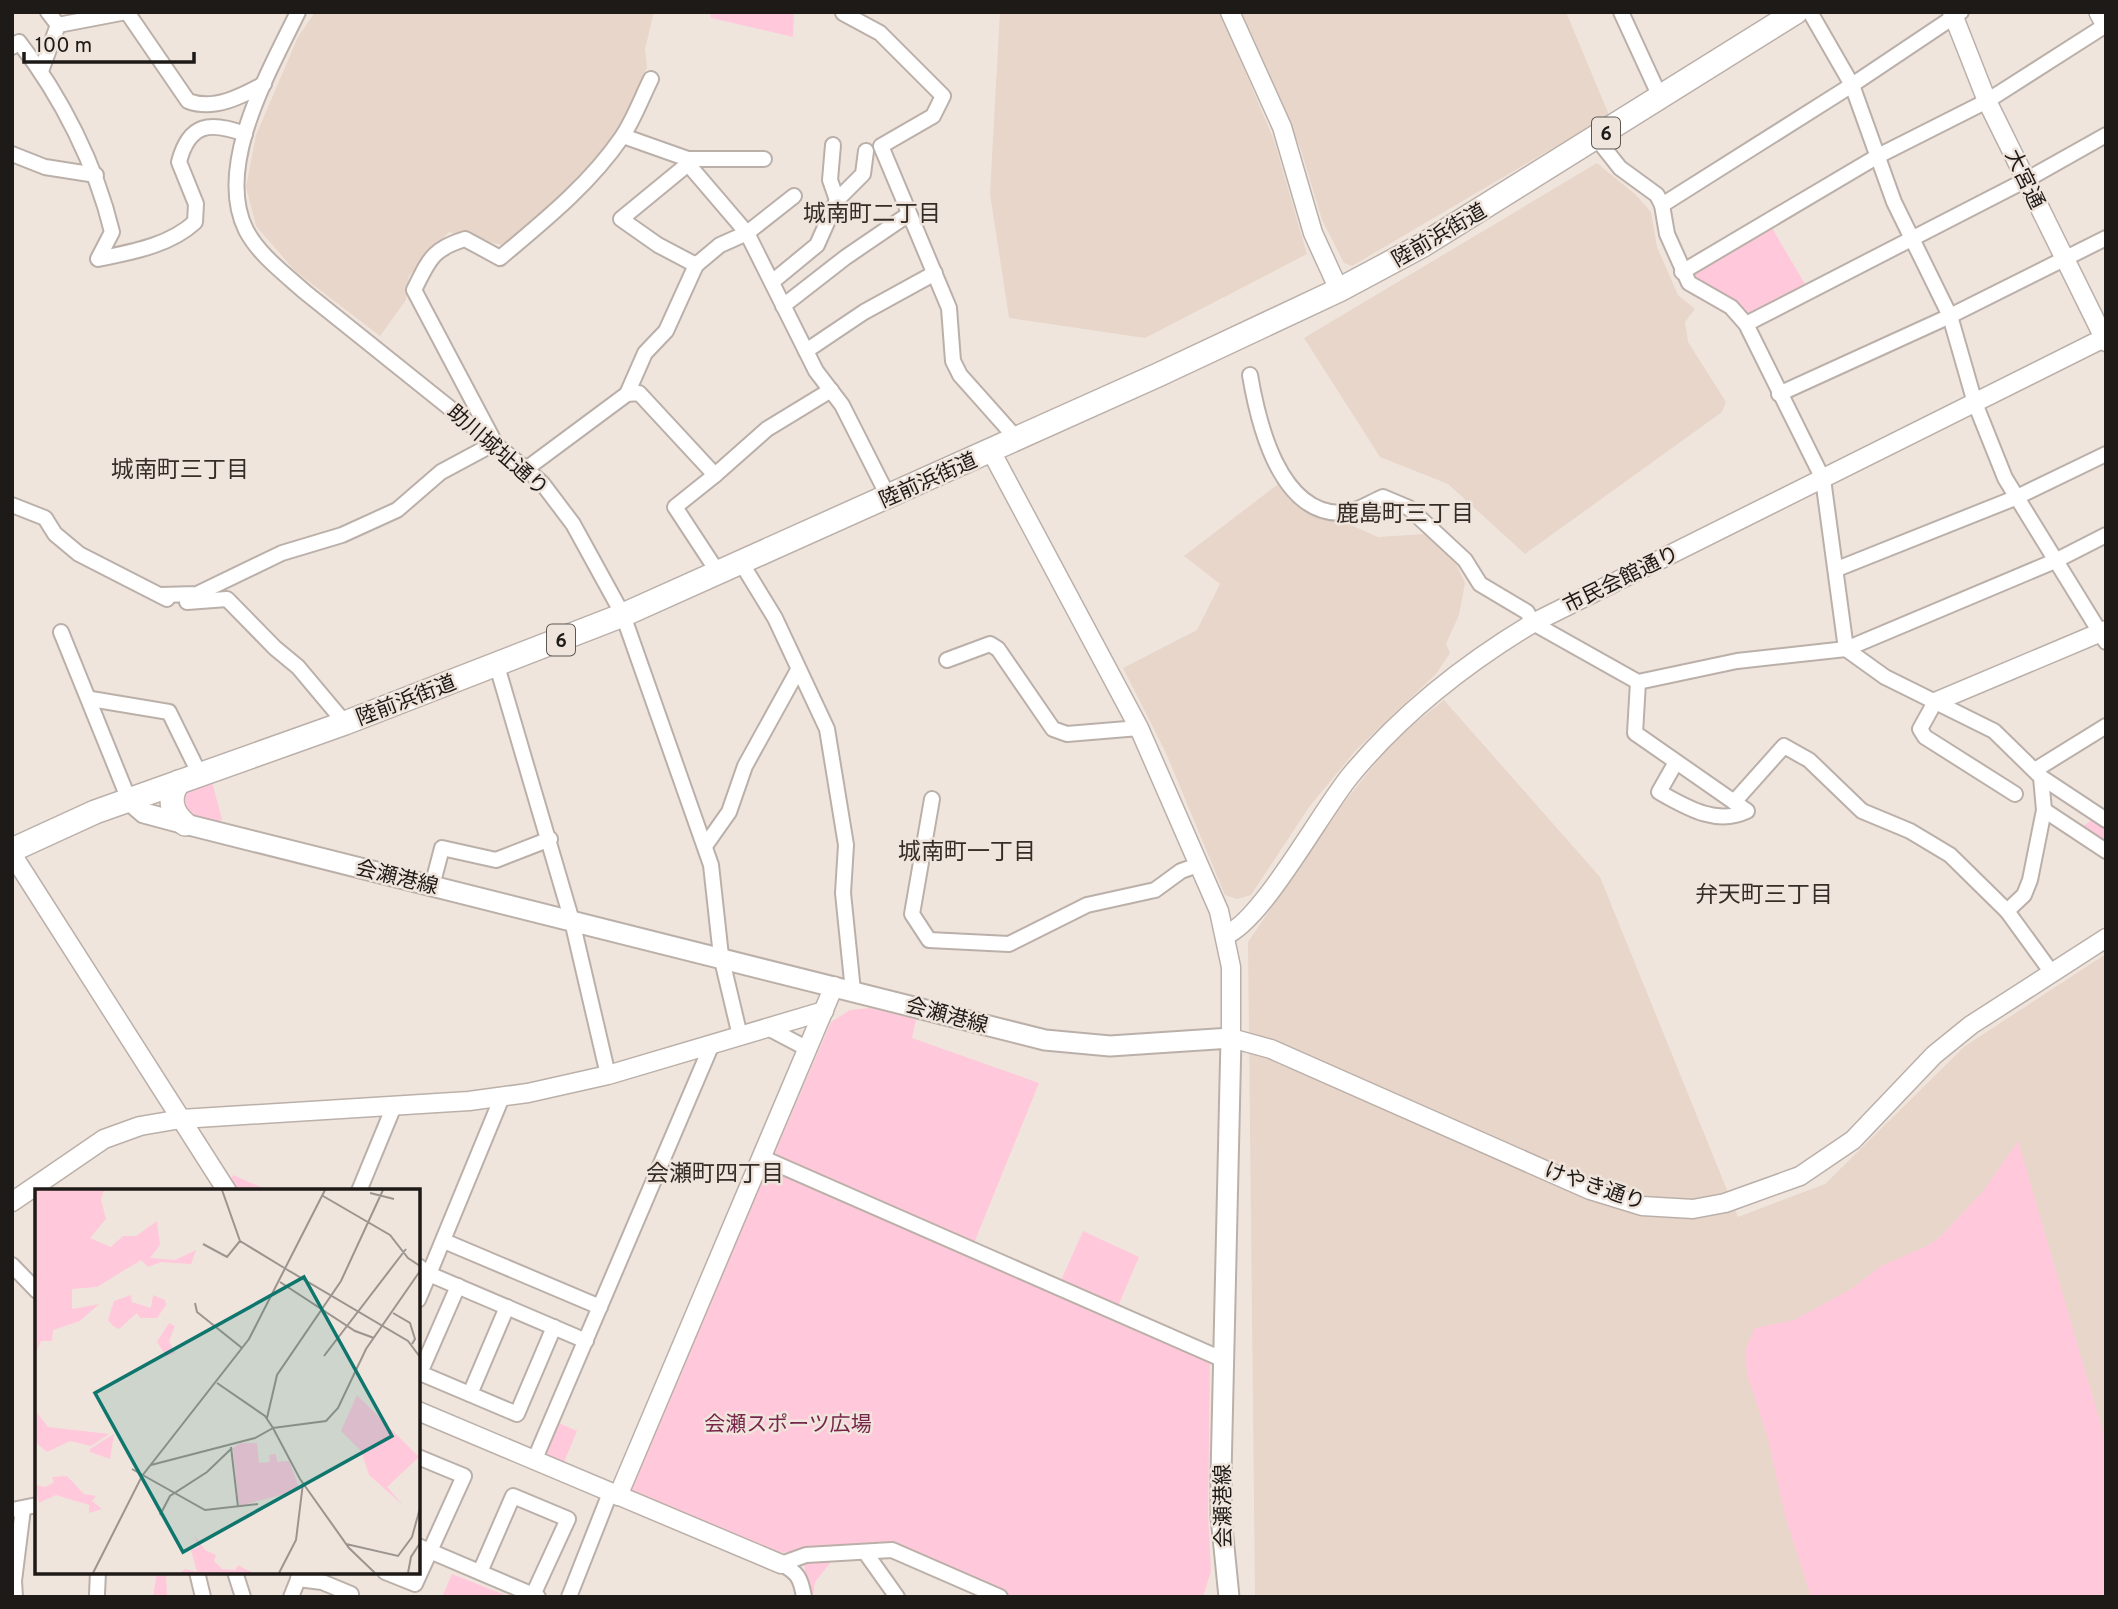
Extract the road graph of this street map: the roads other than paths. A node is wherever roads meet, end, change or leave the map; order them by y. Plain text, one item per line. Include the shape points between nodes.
1 (48, 12) edge
2 (126, 12) edge
3 (298, 12) edge
4 (1230, 12) edge
5 (1621, 12) edge
6 (1796, 12) edge
7 (1810, 12) edge
8 (2101, 12) edge
9 (843, 13) edge
10 (1956, 14) edge
11 (2106, 23) edge
12 (58, 25) junction
13 (12, 47) edge
14 (41, 71) junction
15 (651, 79) dead end
16 (264, 84) junction
17 (1852, 85) junction
18 (1661, 99) junction
19 (1987, 101) junction
20 (245, 135) junction
21 (2106, 135) edge
22 (623, 136) junction
23 (1597, 139) junction
24 (833, 145) dead end
25 (866, 151) dead end
26 (12, 154) edge
27 (1878, 156) junction
28 (764, 159) dead end
29 (692, 161) junction
30 (96, 175) junction
31 (2026, 180) junction
32 (794, 196) dead end
33 (837, 200) junction
34 (1662, 205) junction
35 (909, 215) junction
36 (747, 233) junction
37 (2106, 238) edge
38 (1912, 239) junction
39 (2064, 259) junction
40 (696, 265) junction
41 (1682, 272) junction
42 (935, 273) junction
43 (772, 282) junction
44 (1339, 290) junction
45 (783, 306) junction
46 (1950, 316) junction
47 (1746, 324) junction
48 (2105, 339) edge
49 (806, 351) junction
50 (1250, 374) dead end
51 (831, 390) junction
52 (627, 394) junction
53 (1779, 394) junction
54 (1975, 403) junction
55 (1017, 439) junction
56 (495, 443) junction
57 (991, 451) junction
58 (2106, 454) edge
59 (526, 469) junction
60 (715, 475) junction
61 (1823, 479) junction
62 (889, 498) junction
63 (2015, 498) junction
64 (12, 505) edge
65 (2106, 535) edge
66 (2055, 561) junction
67 (742, 564) junction
68 (1838, 569) junction
69 (719, 574) junction
70 (160, 595) junction
71 (623, 615) junction
72 (1533, 623) junction
73 (61, 632) dead end
74 (2104, 635) edge
75 (1846, 649) junction
76 (947, 660) dead end
77 (497, 666) junction
78 (799, 670) junction
79 (1638, 682) junction
80 (91, 699) junction
81 (1935, 702) junction
82 (345, 723) junction
83 (2106, 726) edge
84 (1139, 728) junction
85 (1676, 762) junction
86 (2038, 773) junction
87 (189, 778) junction
88 (2015, 794) dead end
89 (932, 799) dead end
90 (129, 800) junction
91 (1734, 802) junction
92 (2044, 810) junction
93 (2103, 814) edge
94 (185, 824) junction
95 (550, 839) junction
96 (705, 846) junction
97 (2106, 851) edge
98 (12, 852) edge
99 (1198, 865) junction
100 (432, 886) junction
101 (2007, 911) junction
102 (572, 921) junction
103 (1226, 935) junction
104 (2106, 938) edge
105 (721, 956) junction
106 (2052, 973) junction
107 (844, 988) junction
108 (824, 1012) junction
109 (768, 1028) junction
110 (740, 1036) junction
111 (1231, 1038) junction
112 (712, 1044) junction
113 (808, 1049) junction
114 (608, 1075) junction
115 (502, 1097) junction
116 (394, 1106) junction
117 (181, 1119) junction
118 (762, 1158) junction
119 (226, 1189) edge
120 (360, 1189) edge
121 (12, 1202) edge
122 (444, 1241) junction
123 (12, 1265) edge
124 (424, 1270) edge
125 (458, 1286) junction
126 (35, 1289) edge
127 (420, 1290) edge
128 (507, 1307) junction
129 (600, 1307) junction
130 (554, 1327) junction
131 (586, 1340) junction
132 (1224, 1360) junction
133 (470, 1394) junction
134 (420, 1412) edge
135 (420, 1458) edge
136 (534, 1461) junction
137 (614, 1495) junction
138 (24, 1508) edge
139 (424, 1549) edge
140 (865, 1552) junction
141 (781, 1564) junction
142 (480, 1572) junction
143 (98, 1574) edge
144 (197, 1574) edge
145 (237, 1574) edge
146 (390, 1574) edge
147 (418, 1574) edge
148 (300, 1575) edge
149 (97, 1594) dead end
150 (1226, 1595) edge
151 (536, 1596) edge
152 (16, 1597) edge
153 (203, 1597) edge
154 (243, 1597) edge
155 (291, 1597) edge
156 (350, 1597) edge
157 (569, 1597) edge
158 (804, 1597) edge
159 (897, 1597) edge
160 (1000, 1597) edge

1 - 12 street
2 - 12 street
2 - 16 street via 188,101 234,100
3 - 16 street, 助川城址通り
4 - 44 street via 1282,127 1312,233
5 - 18 street
6 - 18 highway, 陸前浜街道 / 6
7 - 17 street
8 - 11 highway
9 - 35 street via 880,33 943,96 933,116 881,146
10 - 17 street
10 - 19 street, 大宮通
11 - 19 street
12 - 14 street
13 - 14 street via 19,43
14 - 30 street
15 - 22 street
16 - 20 street, 助川城址通り
17 - 27 street
17 - 34 street
18 - 23 highway, 陸前浜街道 / 6
19 - 27 street
19 - 31 street, 大宮通
20 - 30 street via 212,126 198,129 187,139 179,162 196,204 195,222 184,233 144,249 98,259 113,232
20 - 56 street, 助川城址通り via 237,200 247,232 258,247 305,292
21 - 31 street
22 - 29 street
22 - 56 street via 580,189 500,258 465,239 442,246 414,290
23 - 34 street via 1609,158 1648,187
23 - 44 highway, 陸前浜街道 / 6 via 1423,245
24 - 33 street via 830,180
25 - 33 street via 863,174
26 - 30 street via 44,167
27 - 38 street
27 - 41 street
28 - 29 street
29 - 36 street
29 - 40 street via 621,219
31 - 38 street
31 - 39 street, 大宮通
32 - 36 street
33 - 43 street via 817,245
34 - 41 street via 1667,234
35 - 42 street
35 - 45 street
36 - 40 street via 720,245
36 - 43 street
37 - 39 street
38 - 46 street
38 - 47 street
39 - 46 street
39 - 48 street, 大宮通
40 - 52 street via 666,331 645,353
41 - 47 street via 1689,283 1731,307
42 - 49 street
42 - 55 street via 949,308 953,361 960,376
43 - 45 street
44 - 55 highway, 陸前浜街道 / 6
45 - 49 street
46 - 53 street
46 - 54 street
47 - 53 street
48 - 54 street, 市民会館通り
49 - 51 street
50 - 72 street via 1265,440 1284,481 1310,502 1334,513 1346,513 1383,497 1409,508 1465,560 1480,584 1527,612
51 - 60 street via 766,429
51 - 62 street
52 - 59 street
52 - 60 street via 639,393 652,404
53 - 61 street
54 - 61 street, 市民会館通り
54 - 63 street
55 - 57 highway, 陸前浜街道 / 6
56 - 59 street, 助川城址通り
56 - 70 street via 441,472 397,510 342,535 282,553 197,594
57 - 62 highway, 陸前浜街道 / 6
57 - 84 street
58 - 63 street
59 - 71 street, 助川城址通り via 573,524
60 - 69 street via 675,507
61 - 68 street
61 - 72 street, 市民会館通り
62 - 67 highway, 陸前浜街道 / 6
63 - 66 street
63 - 68 street
64 - 70 street via 46,518 55,534 79,554
65 - 66 street
66 - 74 street
66 - 75 street
67 - 69 highway, 陸前浜街道 / 6
67 - 78 street
68 - 75 street
69 - 71 highway, 陸前浜街道 / 6
70 - 82 street via 193,603 227,599 298,667
71 - 77 highway, 陸前浜街道 / 6
71 - 96 street, 助川城址通り
72 - 79 street
72 - 103 street, 市民会館通り via 1444,681 1378,745 1324,811 1250,919
73 - 80 street
74 - 81 street
75 - 79 street via 1737,661
75 - 81 street via 1885,677
76 - 84 street via 990,645 998,649 1053,729 1067,734
77 - 82 highway, 陸前浜街道 / 6
77 - 95 street
78 - 96 street via 745,766 729,811
78 - 107 street via 827,729 846,845
79 - 85 street via 1635,733
80 - 87 street via 169,712
80 - 90 street
81 - 86 street via 1994,732
81 - 88 street via 1920,729 1925,737
82 - 87 highway, 陸前浜街道 / 6
83 - 86 street
84 - 99 street
85 - 91 street
85 - 91 street via 1659,792 1694,811 1718,817 1747,811
86 - 92 street
86 - 93 street
87 - 90 highway, 陸前浜街道 / 6
87 - 94 highway via 171,802
89 - 99 street via 912,914 929,940 1009,944 1087,905 1155,890
90 - 94 main road, 会瀬港線 via 144,813
90 - 98 highway, 陸前浜街道 / 6
91 - 101 street via 1784,746 1809,760 1862,811 1910,831 1950,855
92 - 97 street
92 - 101 street via 2030,880 2024,895
94 - 100 main road, 会瀬港線
95 - 100 street via 496,860 442,848
95 - 102 street
96 - 105 street, 助川城址通り
98 - 117 street
99 - 103 street
100 - 102 main road, 会瀬港線
101 - 106 street
102 - 105 main road, 会瀬港線
102 - 114 street
103 - 111 street
104 - 106 street, けやき通り
105 - 107 main road, 会瀬港線
105 - 110 street, 助川城址通り
106 - 111 street, けやき通り via 1953,1038 1853,1140 1820,1165 1752,1194 1693,1209 1642,1206 1590,1190 1271,1049
107 - 108 street
107 - 111 main road, 会瀬港線 via 1073,1045
108 - 109 street
108 - 113 street
109 - 110 street
109 - 113 street
110 - 112 street
111 - 132 main road, 会瀬港線
112 - 114 street
112 - 129 street
113 - 118 street
114 - 115 street
115 - 116 street
115 - 122 street
116 - 117 street
116 - 120 street
117 - 119 street
117 - 121 street via 140,1126 104,1139
118 - 132 street
118 - 137 street
122 - 124 street
122 - 129 street
123 - 126 street
124 - 125 street
124 - 127 street
125 - 128 street
125 - 133 street via 420,1373
128 - 130 street
128 - 133 street
129 - 131 street
130 - 131 street
130 - 133 street via 517,1414
131 - 136 street
132 - 150 main road, 会瀬港線 via 1221,1517
134 - 136 street
135 - 139 street via 464,1476
136 - 137 street
137 - 141 street
137 - 157 street
138 - 152 street
139 - 142 street
140 - 141 street via 806,1555
140 - 159 street
140 - 160 street via 892,1550
141 - 158 street via 795,1570
142 - 151 street
142 - 151 street via 513,1496 568,1519
143 - 149 street
144 - 153 street
145 - 154 street
146 - 147 street via 415,1584
148 - 155 street
148 - 156 street

